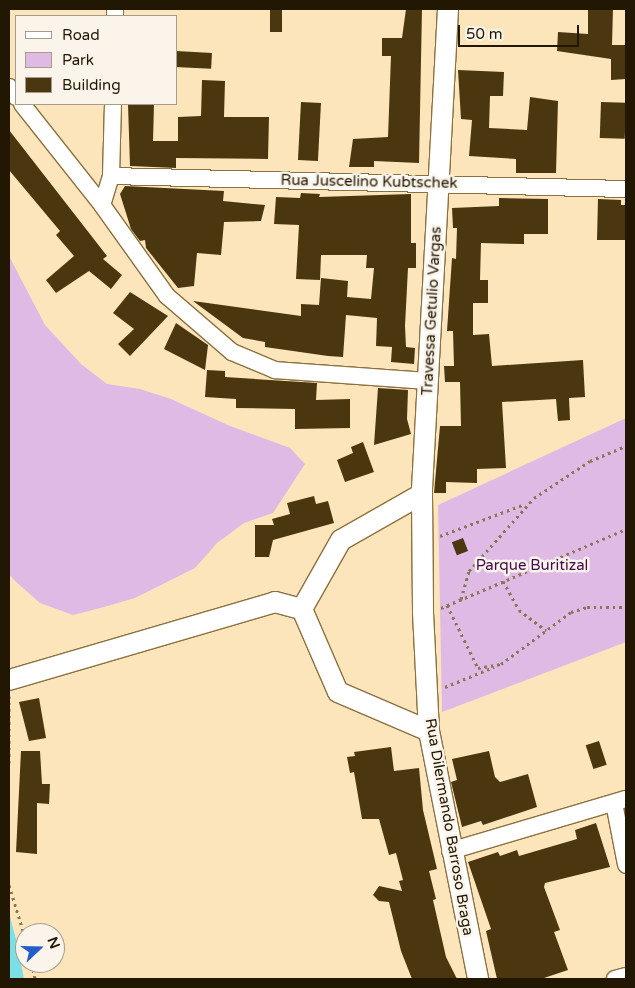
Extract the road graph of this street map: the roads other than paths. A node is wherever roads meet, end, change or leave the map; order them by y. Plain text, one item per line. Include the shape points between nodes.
1 (448, 9) edge
2 (23, 105) edge
3 (113, 105) edge
4 (112, 176) junction
5 (440, 183) junction
6 (626, 189) edge
7 (102, 205) junction
8 (427, 381) junction
9 (422, 494) junction
10 (302, 609) junction
11 (423, 613) joint
12 (9, 680) edge
13 (429, 731) junction
14 (620, 801) edge
15 (450, 851) junction
16 (626, 865) edge
17 (626, 976) edge
18 (478, 979) edge
19 (615, 979) edge

1 - 5 street, Travessa Getulio Vargas
2 - 7 street
3 - 4 street
4 - 5 street, Rua Juscelino Kubtschek
4 - 7 street
5 - 6 street, Rua Juscelino Kubtschek
5 - 8 street, Travessa Getulio Vargas
7 - 8 street via 167,296 232,352 275,370
8 - 9 street, Travessa Getulio Vargas
9 - 10 street via 341,540
9 - 11 street, Travessa Getulio Vargas
10 - 12 street via 276,602
10 - 13 street via 338,692
11 - 13 street, Rua Dilermando Barroso Braga
13 - 15 street, Rua Dilermando Barroso Braga
14 - 15 street
14 - 16 street
15 - 18 street, Rua Dilermando Barroso Braga
17 - 19 street

